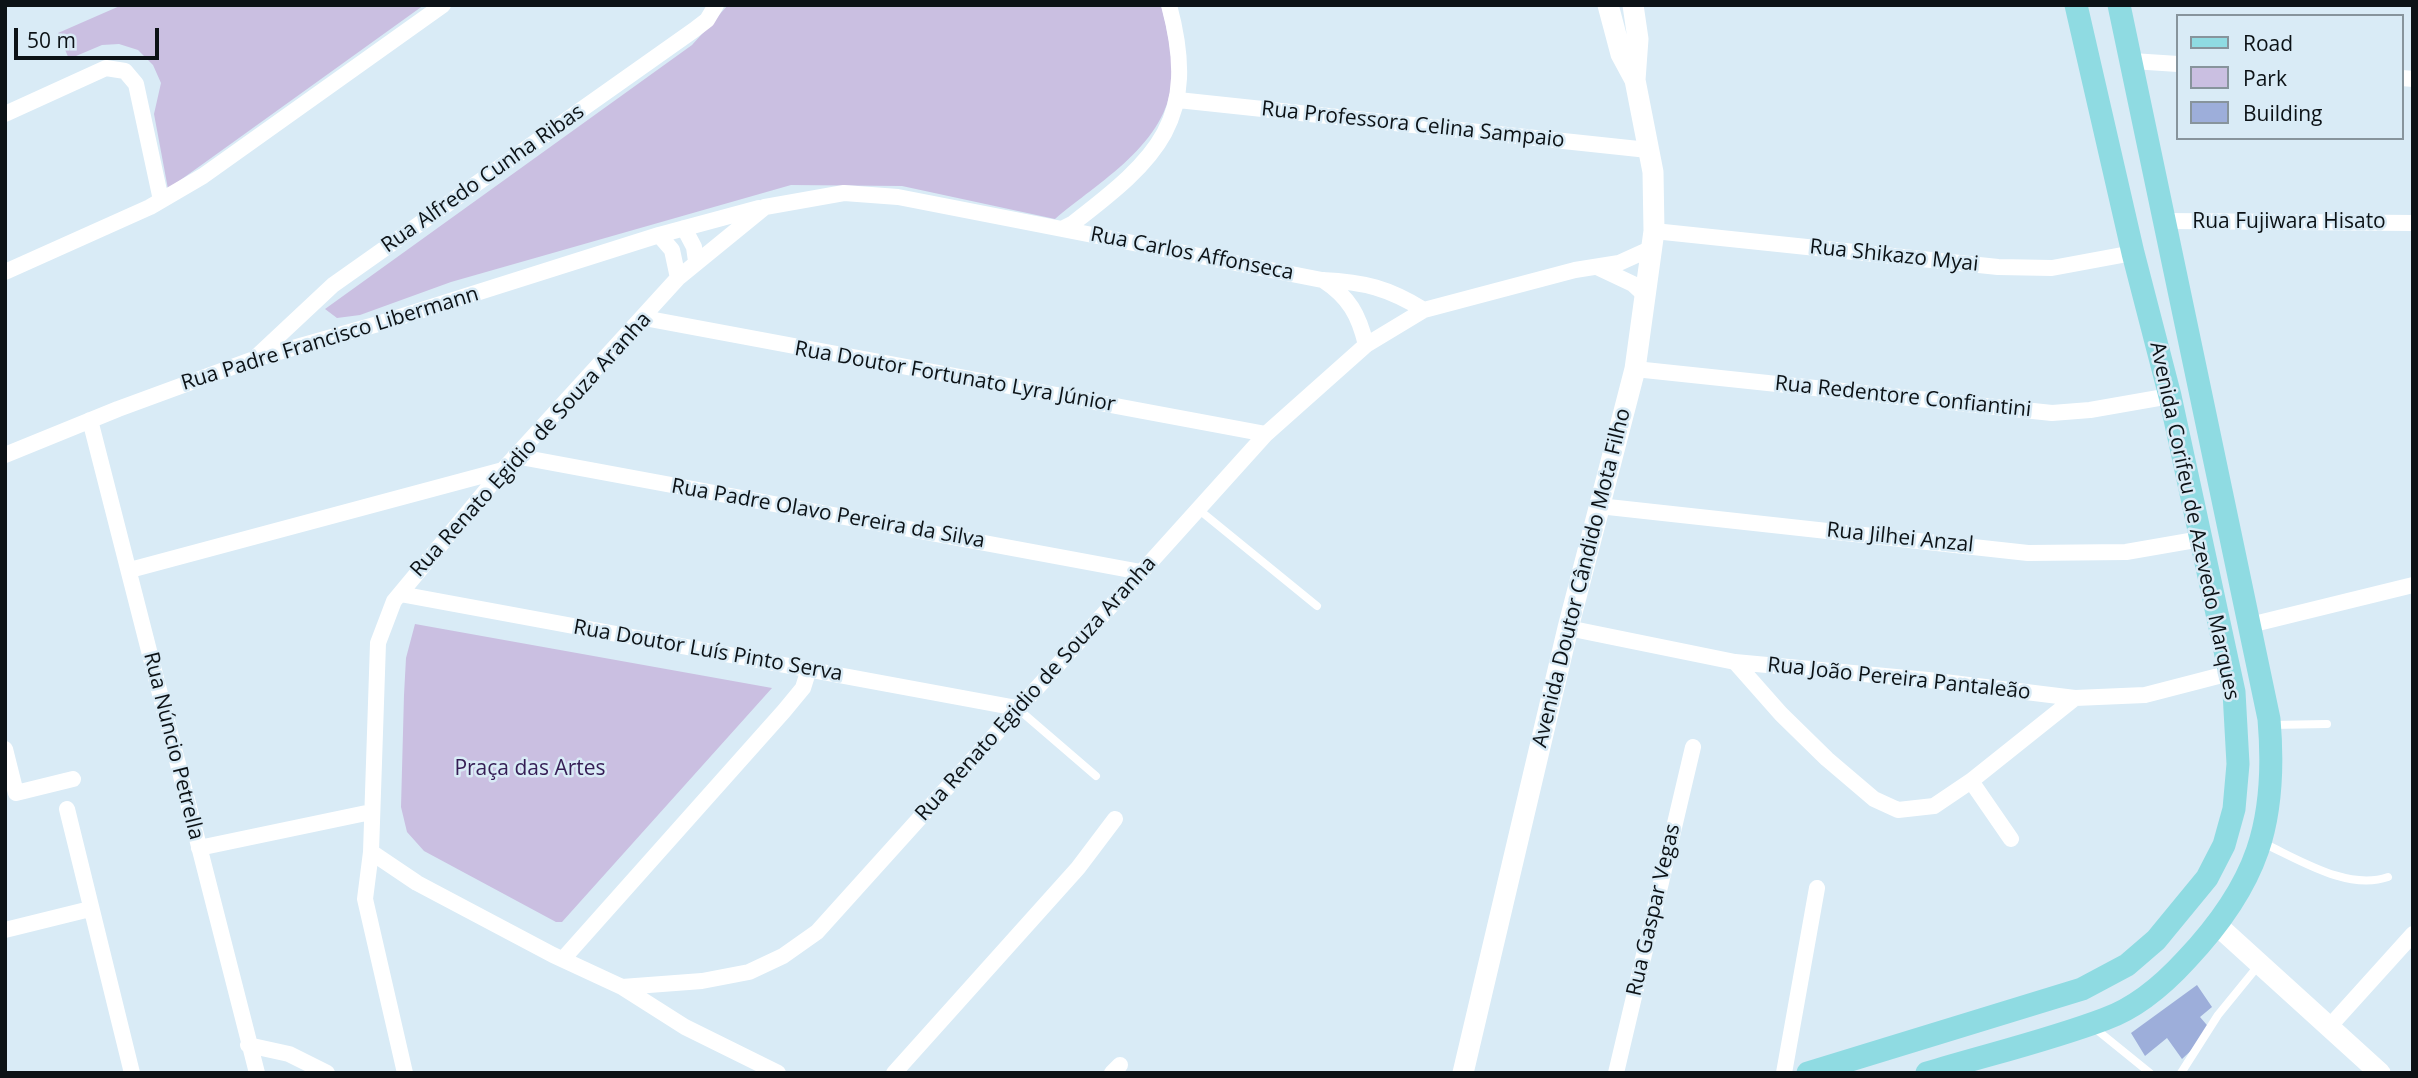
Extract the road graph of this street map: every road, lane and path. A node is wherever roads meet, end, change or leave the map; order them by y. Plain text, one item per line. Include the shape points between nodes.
1 (443, 5) edge
2 (716, 5) edge
3 (1169, 5) edge
4 (1606, 5) edge
5 (1633, 5) edge
6 (2076, 5) edge
7 (2119, 5) edge
8 (2132, 61) junction
9 (2176, 64) edge
10 (1635, 80) junction
11 (1178, 100) junction
12 (5, 114) edge
13 (1648, 150) junction
14 (162, 200) junction
15 (765, 207) junction
16 (2166, 221) junction
17 (2413, 223) edge
18 (684, 228) junction
19 (1062, 229) junction
20 (659, 235) junction
21 (1653, 240) junction
22 (2133, 253) junction
23 (696, 261) junction
24 (1594, 266) junction
25 (5, 271) edge
26 (678, 278) junction
27 (1322, 280) junction
28 (1646, 296) junction
29 (1424, 310) junction
30 (644, 318) junction
31 (1366, 345) junction
32 (254, 359) junction
33 (1635, 369) junction
34 (2170, 396) junction
35 (90, 420) junction
36 (1266, 434) junction
37 (5, 455) edge
38 (515, 456) junction
39 (503, 470) junction
40 (1599, 506) junction
41 (1198, 509) junction
42 (2201, 539) junction
43 (130, 570) junction
44 (1141, 572) junction
45 (2413, 585) edge
46 (400, 594) junction
47 (1317, 606) dead end
48 (2250, 625) junction
49 (1568, 628) junction
50 (1735, 662) junction
51 (809, 670) junction
52 (2230, 673) junction
53 (2075, 698) junction
54 (1017, 708) junction
55 (2327, 724) dead end
56 (2269, 725) junction
57 (1693, 747) dead end
58 (5, 749) edge
59 (1096, 776) dead end
60 (73, 779) dead end
61 (1971, 781) junction
62 (67, 809) dead end
63 (371, 812) junction
64 (1115, 819) dead end
65 (2011, 839) dead end
66 (2261, 842) junction
67 (199, 848) junction
68 (371, 852) junction
69 (2388, 877) dead end
70 (1817, 888) dead end
71 (90, 909) junction
72 (2218, 926) junction
73 (5, 930) edge
74 (2413, 934) edge
75 (563, 960) junction
76 (2260, 964) junction
77 (622, 987) junction
78 (2090, 1024) junction
79 (2330, 1026) junction
80 (248, 1045) junction
81 (132, 1073) edge
82 (257, 1073) edge
83 (327, 1073) edge
84 (405, 1073) edge
85 (778, 1073) edge
86 (894, 1073) edge
87 (1463, 1073) edge
88 (1616, 1073) edge
89 (1784, 1073) edge
90 (1808, 1073) edge
91 (1927, 1073) edge
92 (2150, 1073) edge
93 (2181, 1073) edge
94 (2380, 1073) edge

1 - 14 street via 203,176
2 - 32 street, Rua Alfredo Cunha Ribas via 694,30 333,285
3 - 11 street via 1178,49
4 - 10 main road, Avenida Doutor Cândido Mota Filho via 1621,54
5 - 10 main road, Avenida Doutor Cândido Mota Filho via 1638,39
6 - 22 main road, Avenida Corifeu de Azevedo Marques
7 - 8 main road, Avenida Corifeu de Azevedo Marques
8 - 9 street
8 - 16 main road, Avenida Corifeu de Azevedo Marques
10 - 13 main road, Avenida Doutor Cândido Mota Filho
11 - 13 street, Rua Professora Celina Sampaio
11 - 19 street via 1170,126 1139,169
12 - 14 street via 106,68 125,71 136,84
13 - 21 main road, Avenida Doutor Cândido Mota Filho via 1653,172
14 - 25 street
15 - 18 street, Rua Padre Francisco Libermann
15 - 19 street, Rua Renato Egidio de Souza Aranha via 844,193 898,197
15 - 23 street, Rua Renato Egidio de Souza Aranha
16 - 17 street, Rua Fujiwara Hisato
16 - 48 main road, Avenida Corifeu de Azevedo Marques
18 - 20 street, Rua Padre Francisco Libermann
18 - 23 street
19 - 27 street, Rua Carlos Affonseca
20 - 26 street via 672,250
20 - 32 street, Rua Padre Francisco Libermann
21 - 22 street, Rua Shikazo Myai via 1998,267 2052,268
21 - 24 street, Rua Renato Egidio de Souza Aranha via 1626,261
21 - 28 main road, Avenida Doutor Cândido Mota Filho
22 - 34 main road, Avenida Corifeu de Azevedo Marques
23 - 26 street, Rua Renato Egidio de Souza Aranha
24 - 28 street via 1617,274
24 - 29 street, Rua Renato Egidio de Souza Aranha
26 - 30 street, Rua Renato Egidio de Souza Aranha
27 - 29 street, Rua Carlos Affonseca via 1363,282
27 - 31 street, Rua Carlos Affonseca via 1341,292 1355,309
28 - 33 main road, Avenida Doutor Cândido Mota Filho
29 - 31 street, Rua Renato Egidio de Souza Aranha
30 - 36 street, Rua Doutor Fortunato Lyra Júnior
30 - 38 street, Rua Renato Egidio de Souza Aranha
31 - 36 street, Rua Renato Egidio de Souza Aranha
32 - 35 street, Rua Padre Francisco Libermann
33 - 34 street, Rua Redentore Confiantini via 2052,413
33 - 40 main road, Avenida Doutor Cândido Mota Filho
34 - 42 main road, Avenida Corifeu de Azevedo Marques
35 - 37 street, Rua Padre Francisco Libermann
35 - 43 street, Rua Núncio Petrella
36 - 41 street, Rua Renato Egidio de Souza Aranha
38 - 39 street, Rua Renato Egidio de Souza Aranha
38 - 44 street, Rua Padre Olavo Pereira da Silva
39 - 43 street
39 - 46 street, Rua Renato Egidio de Souza Aranha
40 - 42 street, Rua Jilhei Anzal via 2028,552 2126,552
40 - 49 main road, Avenida Doutor Cândido Mota Filho
41 - 44 street, Rua Renato Egidio de Souza Aranha
41 - 47 lane
42 - 52 main road, Avenida Corifeu de Azevedo Marques
43 - 67 street, Rua Núncio Petrella
44 - 54 street, Rua Renato Egidio de Souza Aranha
45 - 48 street
46 - 51 street, Rua Doutor Luís Pinto Serva
46 - 63 street, Rua Renato Egidio de Souza Aranha via 384,621 378,643
48 - 56 main road, Avenida Corifeu de Azevedo Marques
49 - 50 street, Rua João Pereira Pantaleão
49 - 87 main road, Avenida Doutor Cândido Mota Filho
50 - 53 street, Rua João Pereira Pantaleão
50 - 61 street via 1828,759 1887,807 1934,806
51 - 54 street, Rua Doutor Luís Pinto Serva
51 - 75 street via 803,688
52 - 53 street, Rua João Pereira Pantaleão via 2145,695
52 - 90 main road, Avenida Corifeu de Azevedo Marques via 2238,764 2234,808 2224,845 2207,878 2156,940 2127,965 2082,989
53 - 61 street
54 - 59 lane
54 - 77 street, Rua Renato Egidio de Souza Aranha via 817,932 749,972
55 - 56 lane
56 - 66 main road, Avenida Corifeu de Azevedo Marques via 2272,760
57 - 88 street, Rua Gaspar Vegas
58 - 60 street via 16,793
61 - 65 street
62 - 71 street
63 - 67 street
63 - 68 street, Rua Renato Egidio de Souza Aranha
64 - 86 street via 1078,868
66 - 69 lane via 2352,880
66 - 72 main road, Avenida Corifeu de Azevedo Marques via 2250,873
67 - 80 street, Rua Núncio Petrella
68 - 75 street, Rua Renato Egidio de Souza Aranha via 417,883
68 - 84 street via 365,899
70 - 89 street
71 - 73 street
71 - 81 street
72 - 76 main road
72 - 78 main road, Avenida Corifeu de Azevedo Marques via 2173,974 2138,1002
74 - 79 street
75 - 77 street, Rua Renato Egidio de Souza Aranha
76 - 79 main road
76 - 93 lane via 2218,1014
77 - 85 street via 685,1027
78 - 91 main road, Avenida Corifeu de Azevedo Marques
78 - 92 lane
79 - 94 main road
80 - 82 street, Rua Núncio Petrella
80 - 83 street via 289,1054

